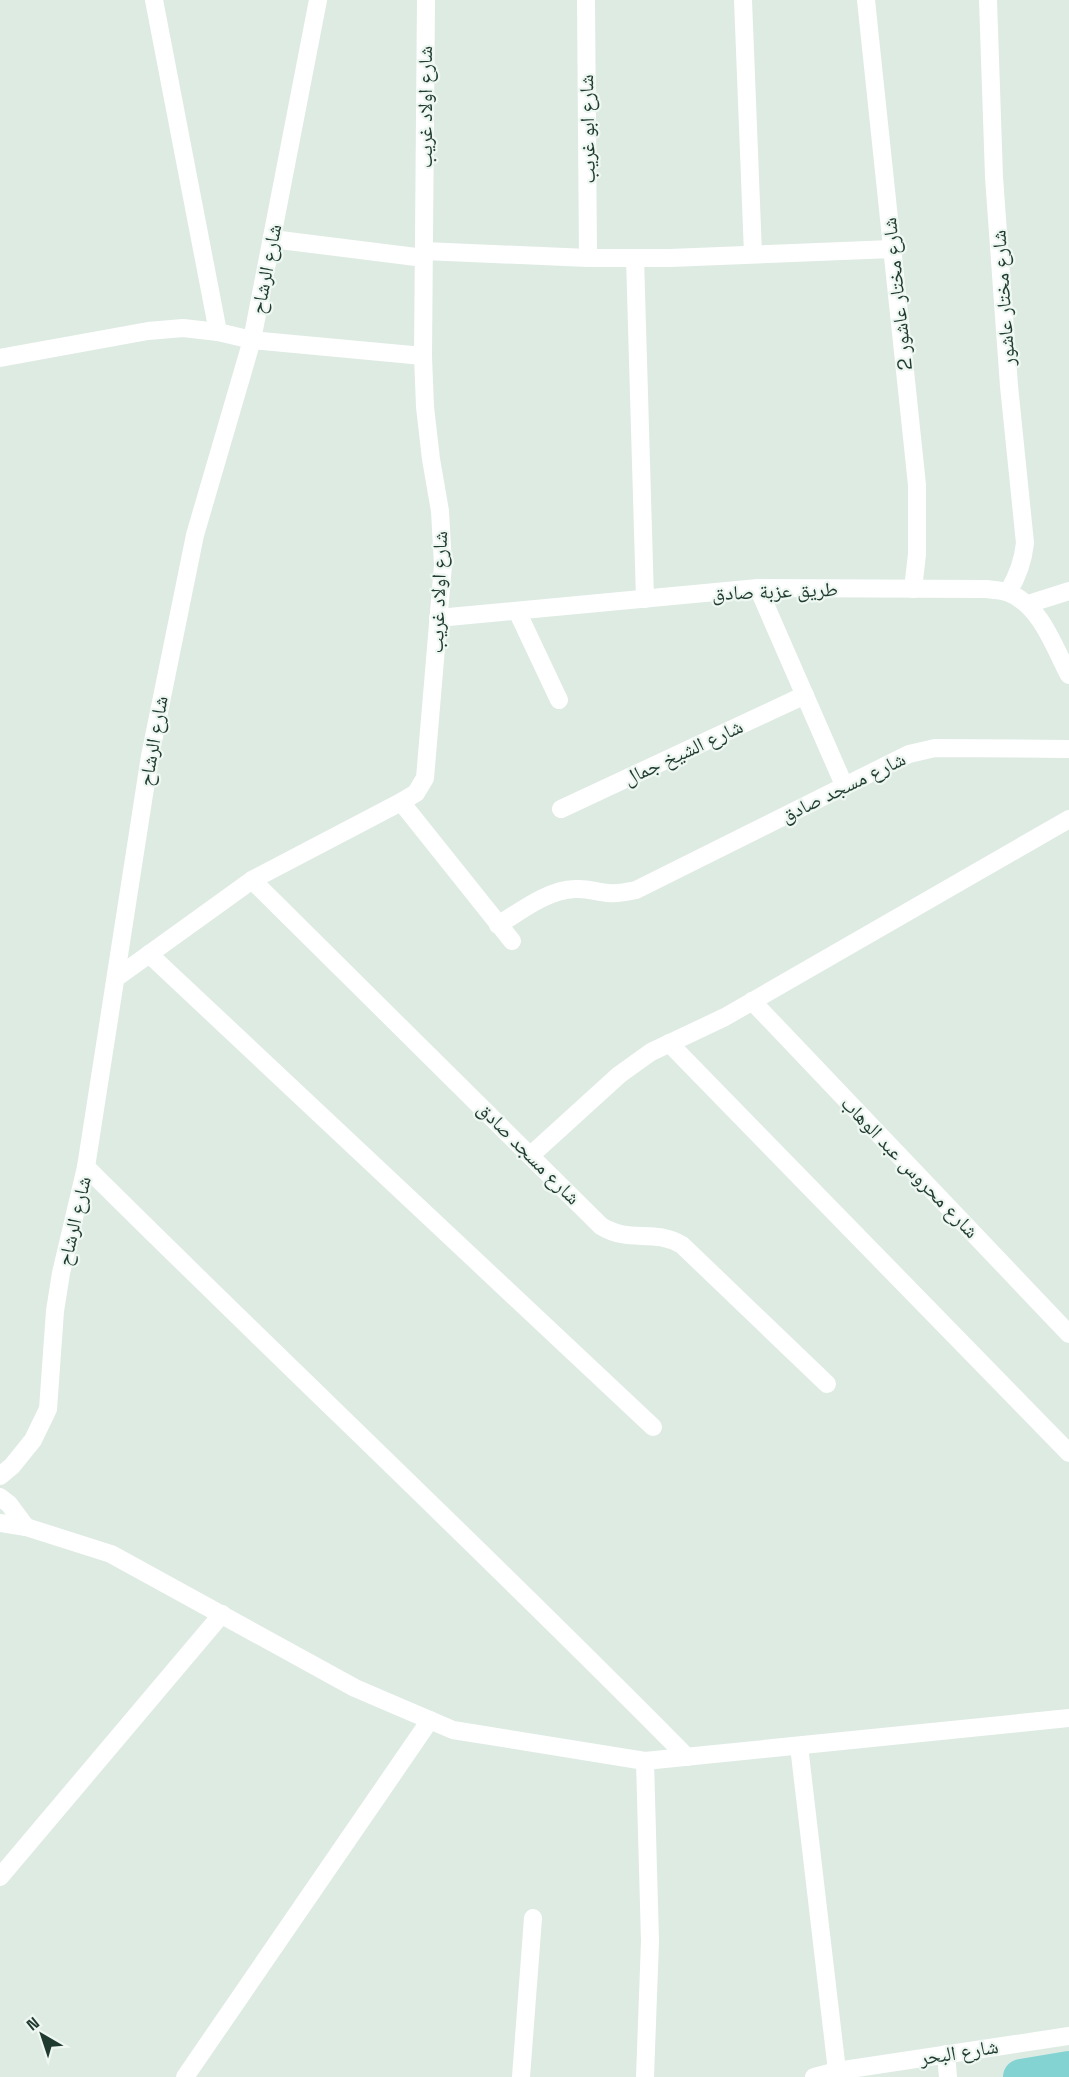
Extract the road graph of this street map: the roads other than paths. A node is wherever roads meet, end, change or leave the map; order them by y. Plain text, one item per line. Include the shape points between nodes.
1 (154, 0) edge
2 (318, 0) edge
3 (426, 0) edge
4 (586, 0) edge
5 (743, 0) edge
6 (866, 0) edge
7 (988, 0) edge
8 (272, 239) junction
9 (892, 249) junction
10 (753, 254) junction
11 (424, 255) junction
12 (588, 258) junction
13 (635, 258) junction
14 (218, 332) junction
15 (252, 340) junction
16 (423, 356) junction
17 (0, 358) edge
18 (758, 588) junction
19 (913, 589) junction
20 (1069, 591) edge
21 (1008, 592) junction
22 (645, 599) junction
23 (1028, 604) junction
24 (518, 611) junction
25 (438, 618) junction
26 (1069, 675) edge
27 (805, 695) junction
28 (559, 700) dead end
29 (1069, 749) edge
30 (844, 785) junction
31 (401, 802) junction
32 (561, 809) dead end
33 (1069, 819) edge
34 (252, 880) junction
35 (498, 925) junction
36 (512, 941) dead end
37 (149, 954) junction
38 (116, 978) junction
39 (752, 1001) junction
40 (669, 1043) junction
41 (531, 1155) junction
42 (86, 1167) junction
43 (1069, 1334) edge
44 (827, 1384) dead end
45 (653, 1426) dead end
46 (1069, 1454) edge
47 (0, 1476) edge
48 (0, 1497) edge
49 (0, 1523) edge
50 (26, 1527) junction
51 (222, 1614) junction
52 (1069, 1718) edge
53 (430, 1720) junction
54 (799, 1746) junction
55 (687, 1757) junction
56 (645, 1761) junction
57 (0, 1877) edge
58 (533, 1918) dead end
59 (1069, 2036) edge
60 (947, 2067) edge
61 (837, 2071) junction
62 (185, 2077) edge
63 (521, 2077) edge
64 (645, 2077) edge
65 (814, 2077) edge

1 - 14 street
2 - 8 street, شارع الرشاح
3 - 11 street, شارع اولاد غريب
4 - 12 street, شارع ابو غريب
5 - 10 street
6 - 9 street, شارع مختار عاشور 2
7 - 21 street, شارع مختار عاشور via 994,177 1025,543 1023,561
8 - 11 street
8 - 15 street, شارع الرشاح
9 - 10 street
9 - 19 street, شارع مختار عاشور 2 via 917,485
10 - 13 street
11 - 12 street
11 - 16 street, شارع اولاد غريب
12 - 13 street
13 - 22 street
14 - 15 street
14 - 17 street via 183,328 148,331
15 - 16 street
15 - 38 street, شارع الرشاح via 195,535 133,856
16 - 25 street, شارع اولاد غريب via 430,459 440,511 443,565
18 - 19 street, طريق عزبة صادق
18 - 22 street, طريق عزبة صادق
18 - 27 street
19 - 21 street, طريق عزبة صادق
20 - 23 street
21 - 23 street, طريق عزبة صادق
22 - 24 street, طريق عزبة صادق
23 - 26 street, طريق عزبة صادق
24 - 25 street, طريق عزبة صادق
24 - 28 street
25 - 31 street, شارع اولاد غريب via 425,777 416,793
27 - 30 street
27 - 32 street, شارع الشيخ جمال
29 - 30 street, شارع مسجد صادق via 935,748 909,754
30 - 35 street, شارع مسجد صادق via 636,890 608,893 573,889 554,893
31 - 34 street, شارع اولاد غريب
31 - 35 street
33 - 39 street
34 - 37 street, شارع اولاد غريب
34 - 41 street, شارع مسجد صادق
35 - 36 street
37 - 38 street, شارع اولاد غريب
37 - 45 street
38 - 42 street, شارع الرشاح
39 - 40 street
39 - 43 street, شارع محروس عبد الوهاب
40 - 41 street via 635,1062
40 - 46 street
41 - 44 street, شارع مسجد صادق via 612,1233 662,1236 682,1245
42 - 47 street, شارع الرشاح via 55,1311 48,1410 33,1440
42 - 55 street
48 - 50 street
49 - 50 street
50 - 51 street via 111,1554
51 - 53 street via 356,1688
51 - 57 street
52 - 54 street
53 - 56 street via 453,1730
53 - 62 street
54 - 55 street
54 - 61 street
55 - 56 street
56 - 64 street via 650,1941
58 - 63 street
59 - 60 street, شارع البحر
60 - 61 street, شارع البحر
61 - 65 street, شارع البحر

